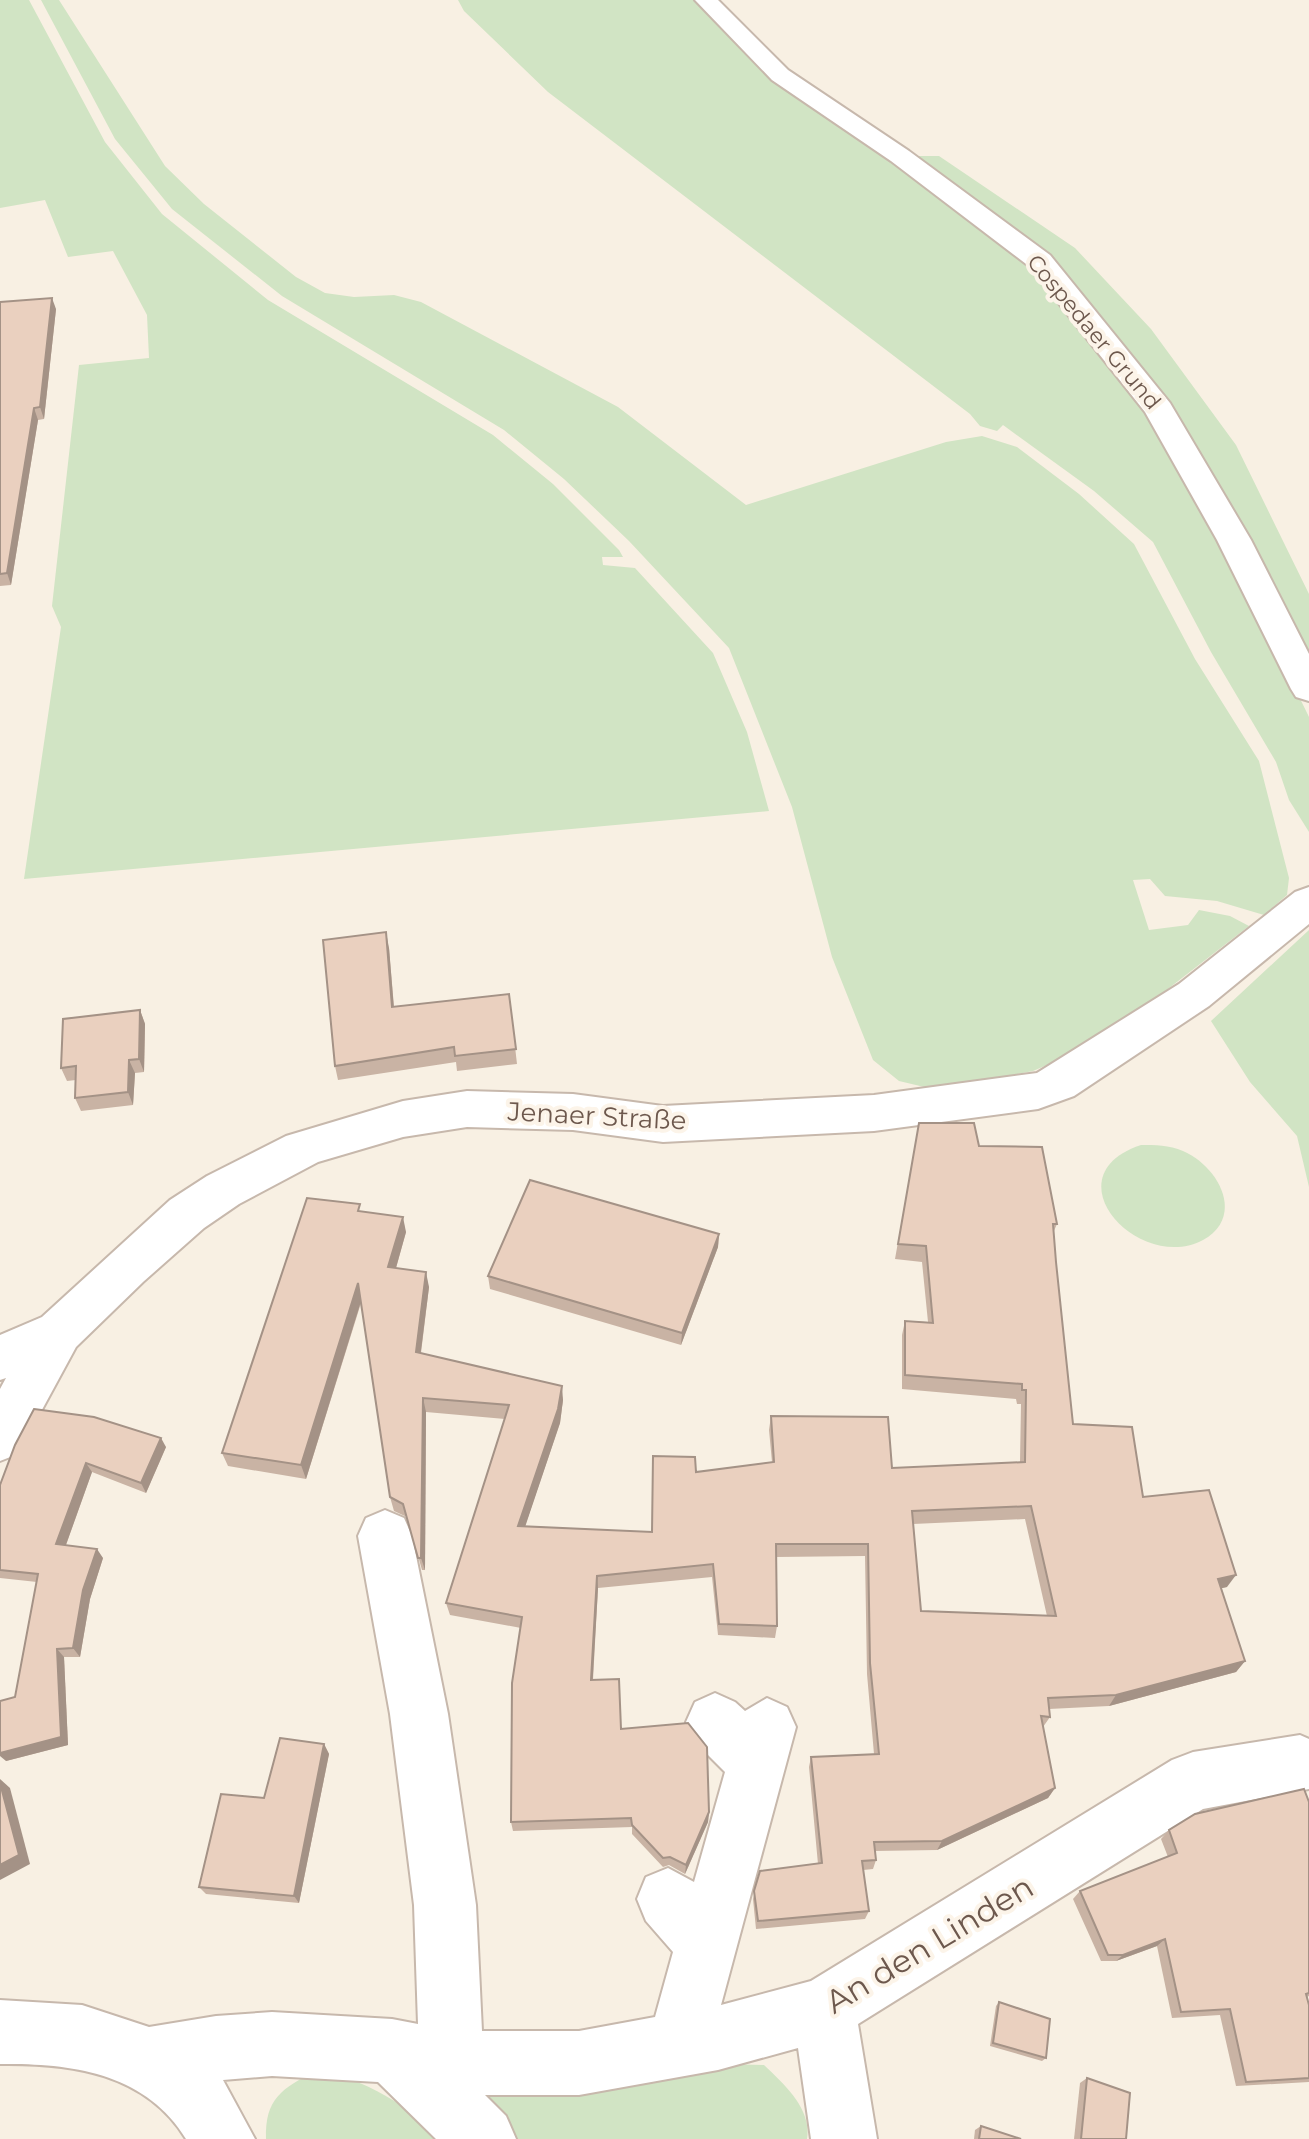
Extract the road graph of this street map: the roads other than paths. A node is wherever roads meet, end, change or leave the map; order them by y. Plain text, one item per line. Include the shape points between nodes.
1 (706, 0) edge
2 (1309, 689) edge
3 (1309, 902) edge
4 (59, 1332) junction
5 (0, 1358) edge
6 (0, 1437) edge
7 (401, 1559) dead end
8 (746, 1737) dead end
9 (1300, 1764) dead end
10 (824, 2009) junction
11 (0, 2032) edge
12 (679, 2044) junction
13 (421, 2057) junction
14 (151, 2059) junction
15 (222, 2139) edge
16 (483, 2139) edge
17 (844, 2139) edge

1 - 2 street, Cospedaer Grund via 780,75 1040,261 1159,409 1234,540
3 - 4 street, Jenaer Straße via 1194,995 1058,1084 1038,1091 874,1113 663,1124 573,1112 467,1109 335,1138 260,1169 187,1214
4 - 5 street
4 - 6 street, Jenaer Straße
7 - 13 street via 445,1905
8 - 12 street via 686,1920
9 - 10 street, An den Linden via 1193,1781
10 - 12 street, An den Linden
10 - 17 street
11 - 14 street via 92,2039
12 - 13 street, An den Linden via 579,2063
13 - 14 street, An den Linden via 272,2044
13 - 16 street
14 - 15 street via 199,2100

